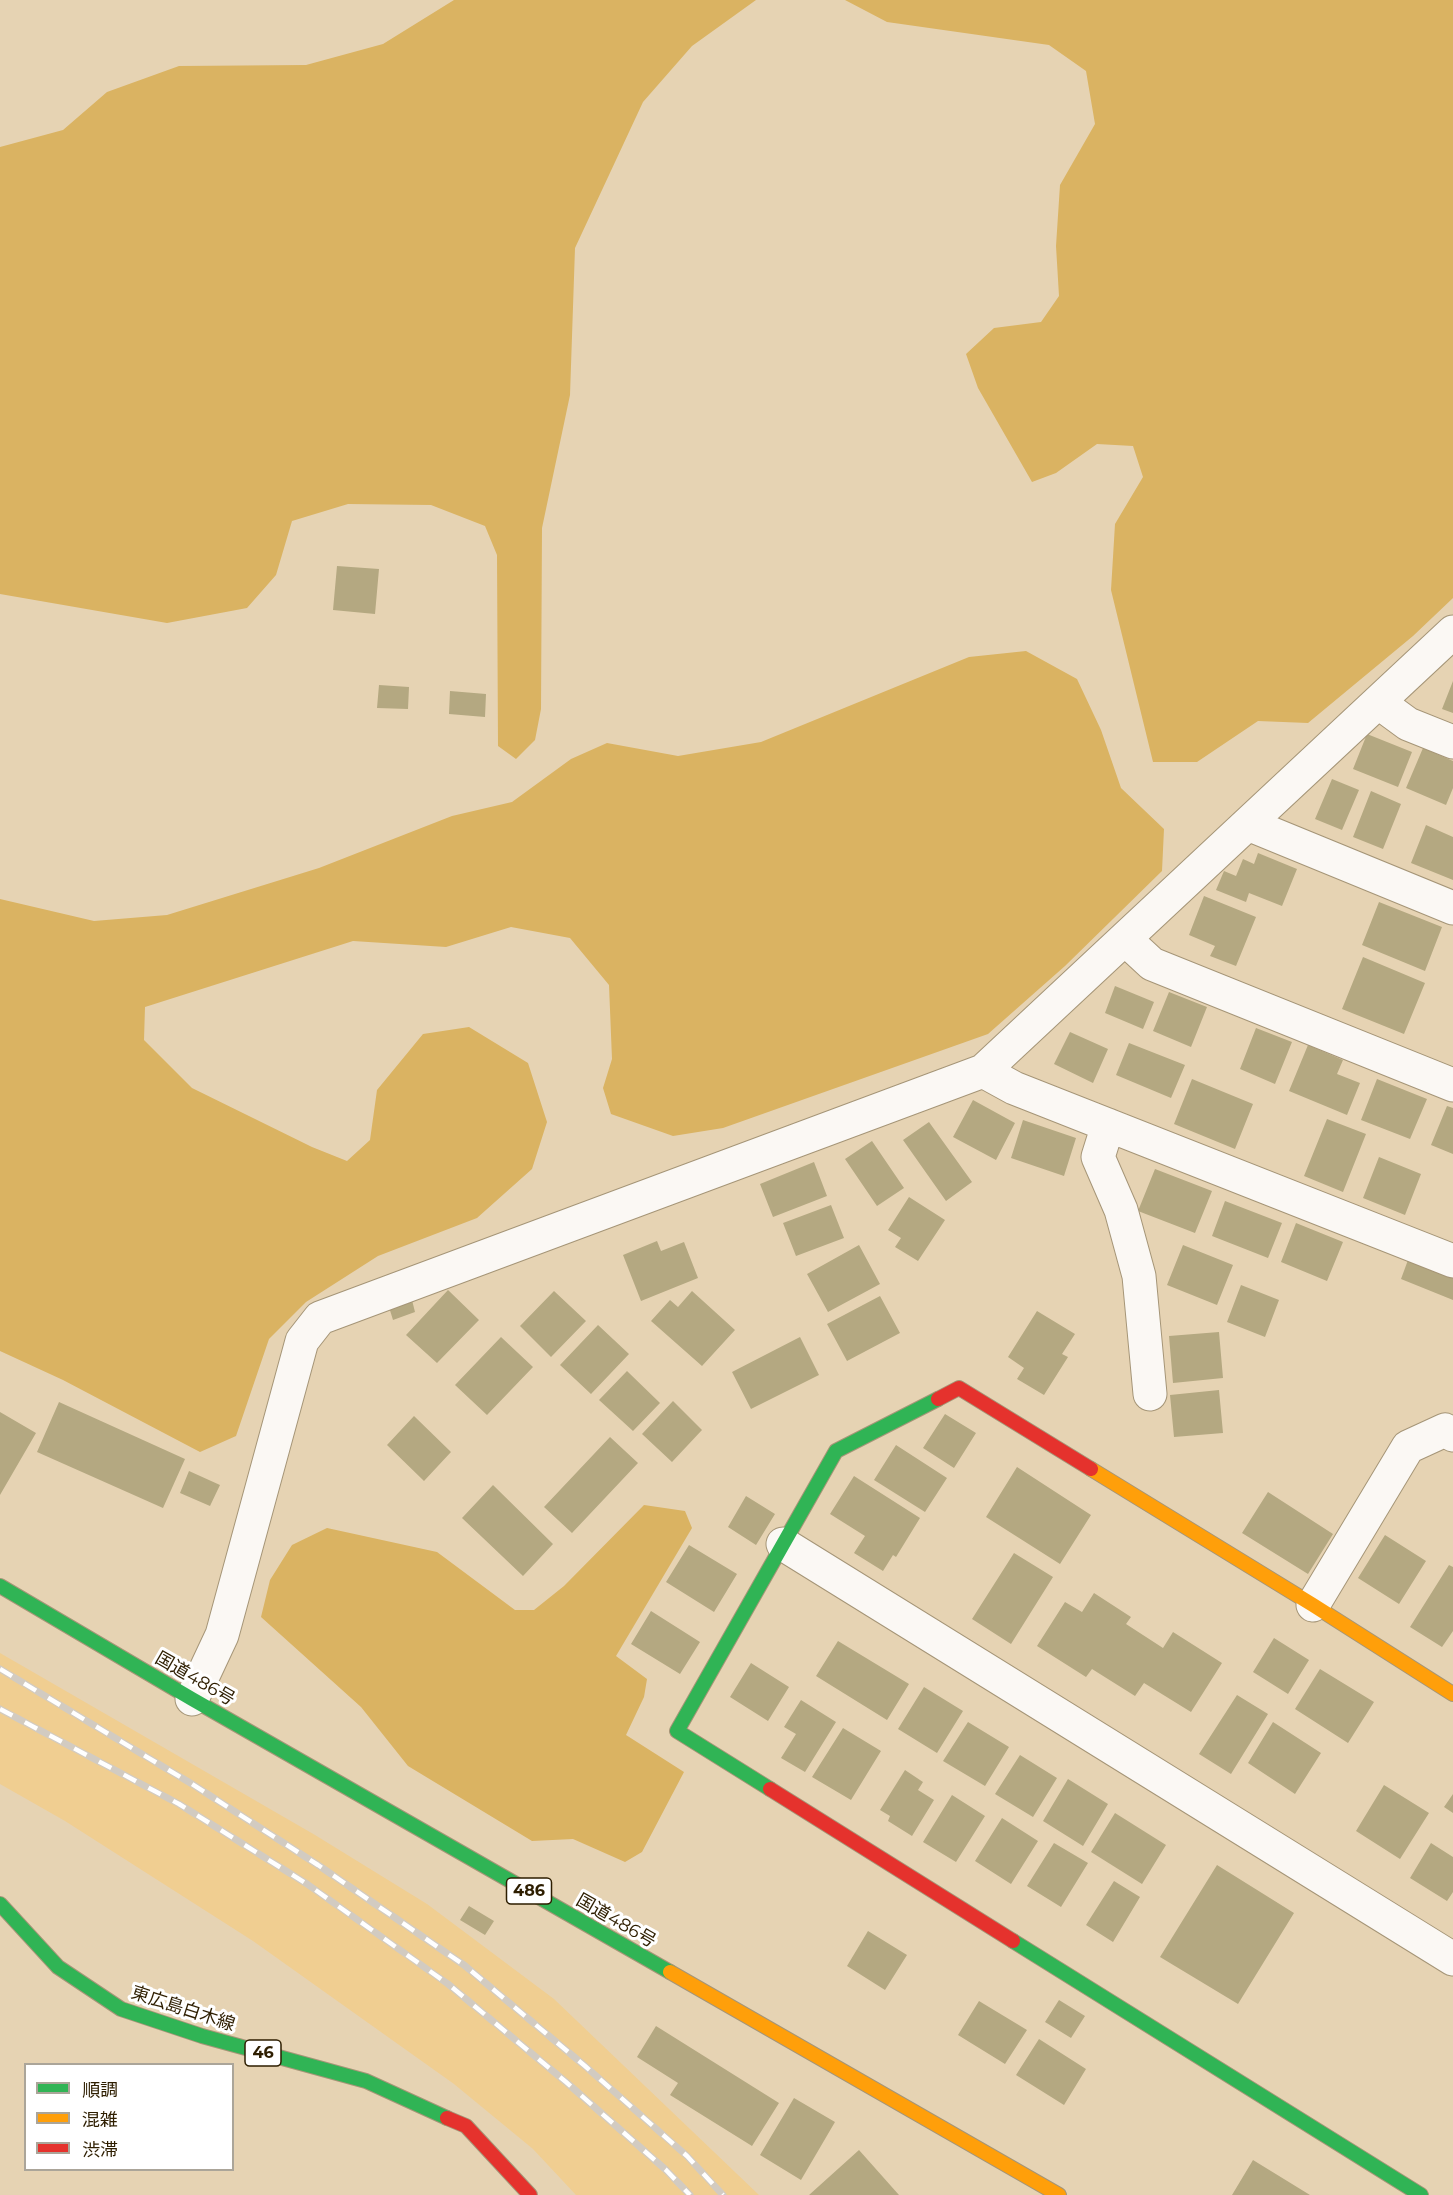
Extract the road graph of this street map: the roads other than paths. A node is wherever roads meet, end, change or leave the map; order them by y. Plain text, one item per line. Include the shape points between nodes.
1 (1453, 632) edge
2 (1378, 702) junction
3 (1453, 742) edge
4 (1248, 824) junction
5 (1453, 908) edge
6 (1125, 939) junction
7 (983, 1071) junction
8 (1453, 1085) edge
9 (1108, 1125) junction
10 (1453, 1261) edge
11 (1150, 1395) dead end
12 (1453, 1436) edge
13 (783, 1544) junction
14 (0, 1586) edge
15 (1313, 1605) junction
16 (1453, 1694) edge
17 (192, 1699) junction
18 (0, 1904) edge
19 (1453, 1959) edge
20 (530, 2195) edge
21 (1059, 2195) edge
22 (1421, 2195) edge

1 - 2 street
2 - 3 street via 1408,724
2 - 4 street
4 - 5 street
4 - 6 street
6 - 7 street
6 - 8 street via 1152,964
7 - 9 street via 1014,1088
7 - 17 street via 320,1318 302,1341 222,1635
9 - 10 street
9 - 11 street via 1098,1157 1121,1210 1139,1276
12 - 15 street via 1445,1430 1408,1447
13 - 15 main road via 836,1451 959,1388
13 - 19 street
13 - 22 main road via 676,1731
14 - 17 main road, 国道486号 / 486
15 - 16 main road
17 - 21 main road, 国道486号 / 486
18 - 20 main road, 東広島白木線 / 46 via 58,1967 121,2009 202,2036 366,2081 466,2126

